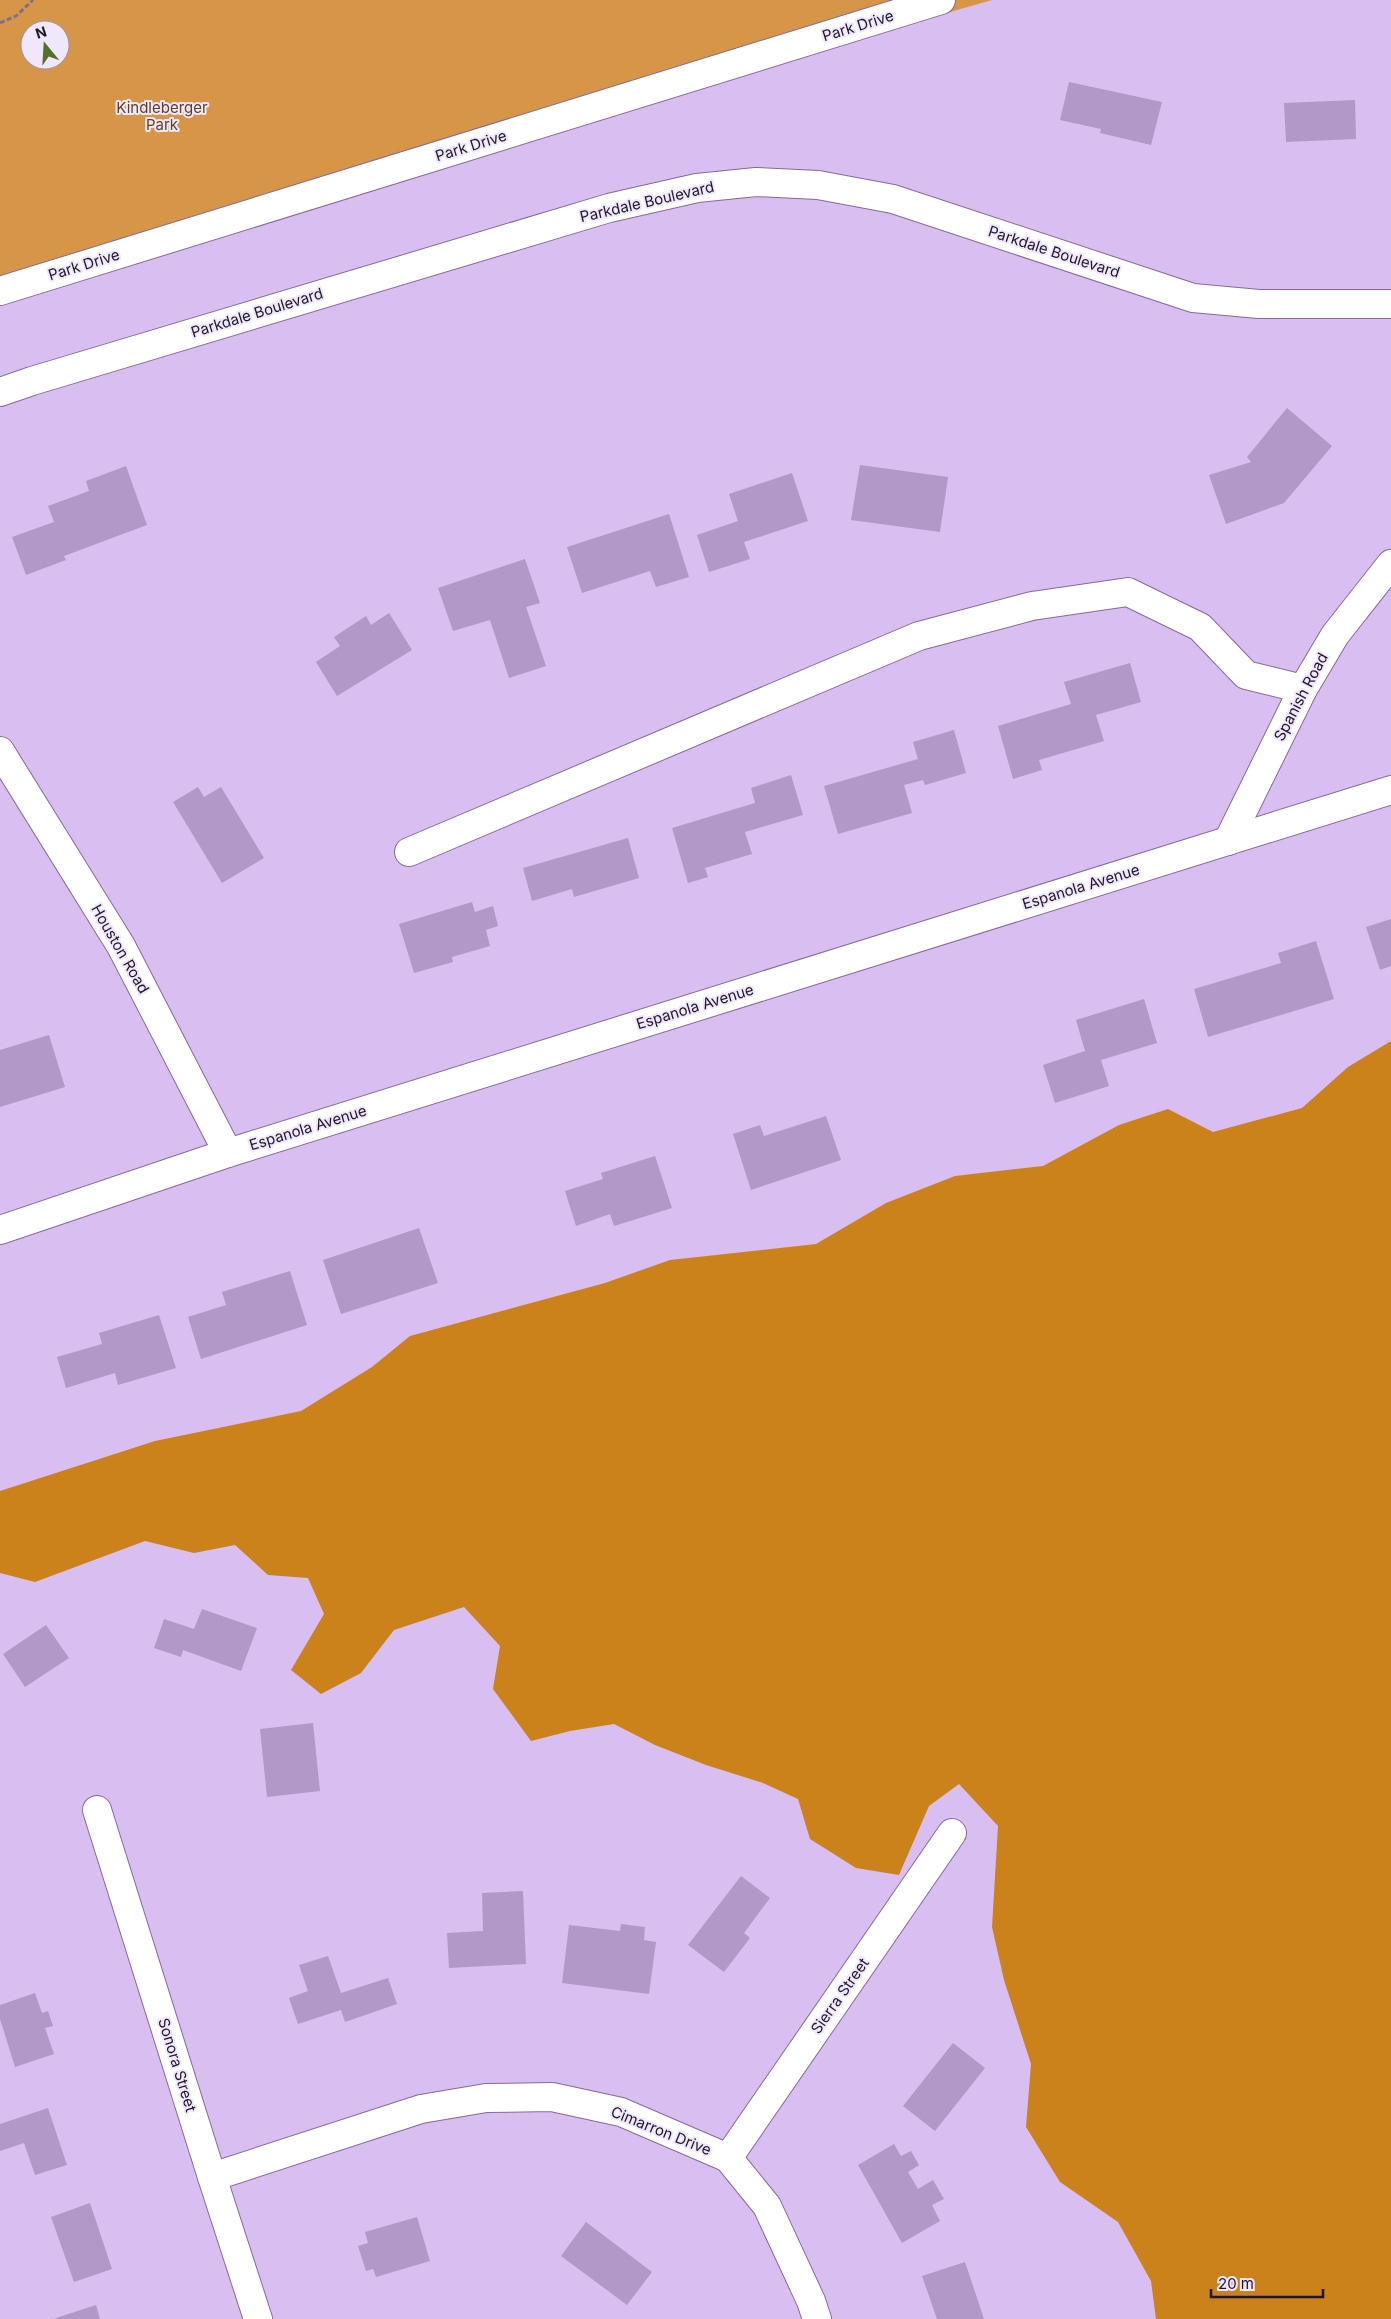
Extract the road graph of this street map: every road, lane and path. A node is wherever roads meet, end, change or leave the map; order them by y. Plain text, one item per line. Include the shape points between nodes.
1 (33, 0) edge
2 (941, 0) edge
3 (0, 23) edge
4 (0, 291) edge
5 (1391, 304) edge
6 (0, 392) edge
7 (1391, 564) edge
8 (1303, 689) junction
9 (0, 751) edge
10 (1391, 790) edge
11 (1228, 841) junction
12 (409, 852) dead end
13 (228, 1153) junction
14 (0, 1230) edge
15 (97, 1810) dead end
16 (952, 1833) dead end
17 (728, 2158) junction
18 (212, 2177) junction
19 (258, 2319) edge
20 (817, 2319) edge

1 - 3 path via 16,16
2 - 4 street, Park Drive
5 - 6 street, Parkdale Boulevard via 1259,304 1193,298 893,199 818,185 756,182 696,188 609,208
7 - 8 street, Spanish Road via 1335,635
8 - 11 street, Spanish Road
8 - 12 street via 1246,675 1200,627 1128,592 1032,606 919,636
9 - 13 street, Houston Road via 121,946
10 - 11 street, Espanola Avenue
11 - 13 street, Espanola Avenue
13 - 14 street, Espanola Avenue
15 - 18 street, Sonora Street
16 - 17 street, Sierra Street
17 - 18 street, Cimarron Drive via 621,2112 552,2097 486,2098 421,2108
17 - 20 street, Cimarron Drive via 767,2206
18 - 19 street, Sonora Street

